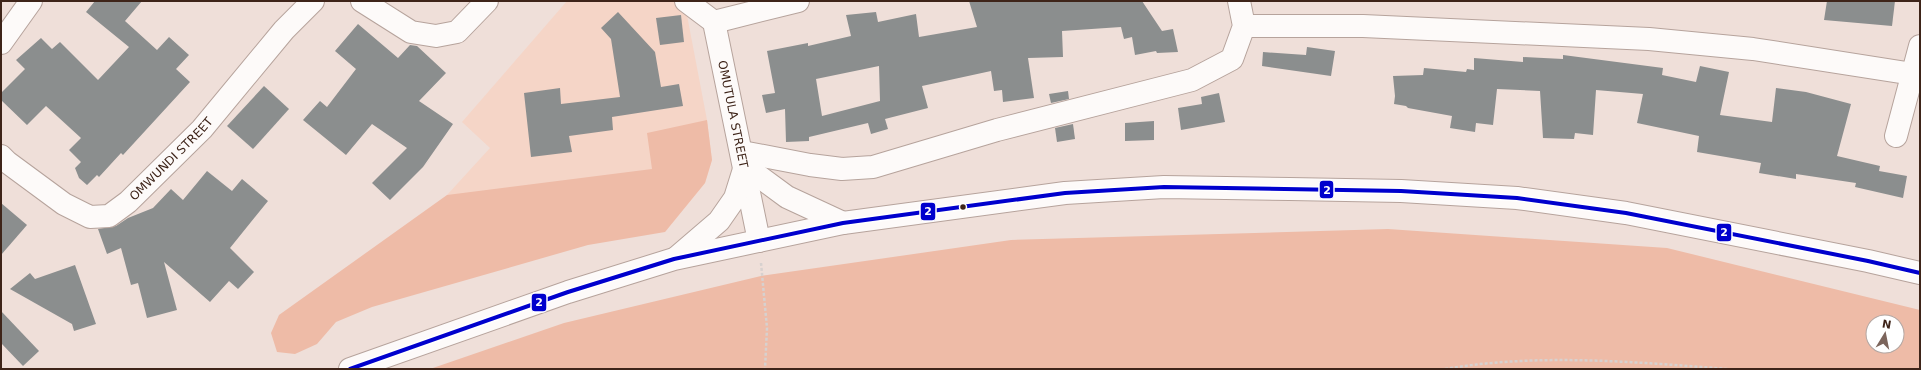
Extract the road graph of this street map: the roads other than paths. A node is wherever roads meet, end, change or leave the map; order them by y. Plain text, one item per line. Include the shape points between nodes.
1 (31, 1) edge
2 (314, 1) edge
3 (362, 1) edge
4 (486, 1) edge
5 (686, 1) edge
6 (798, 1) edge
7 (1239, 1) edge
8 (714, 22) junction
9 (1244, 26) junction
10 (1, 43) edge
11 (1920, 46) edge
12 (1913, 74) junction
13 (1913, 102) edge
14 (1896, 136) dead end
15 (1, 156) edge
16 (743, 159) junction
17 (843, 223) junction
18 (759, 241) junction
19 (674, 259) junction
20 (1920, 273) edge
21 (350, 369) edge

1 - 10 main road
2 - 15 main road, OMWUNDI STREET via 284,30 202,129 128,202 109,216 90,217 64,204
3 - 4 main road via 411,32 436,36 457,32
5 - 8 main road
6 - 8 main road
7 - 9 main road
8 - 16 main road, OMUTULA STREET
9 - 12 main road via 1363,26 1649,39 1753,48
9 - 16 main road via 1232,58 1192,80 997,130 873,167 842,169
11 - 12 main road
12 - 13 main road
13 - 14 main road
16 - 17 main road via 787,197
16 - 18 main road, OMUTULA STREET
16 - 19 main road via 735,198 719,221
17 - 18 main road
17 - 20 main road via 1065,193 1156,188 1401,191 1517,198 1626,213
18 - 19 main road
19 - 21 main road via 568,292

